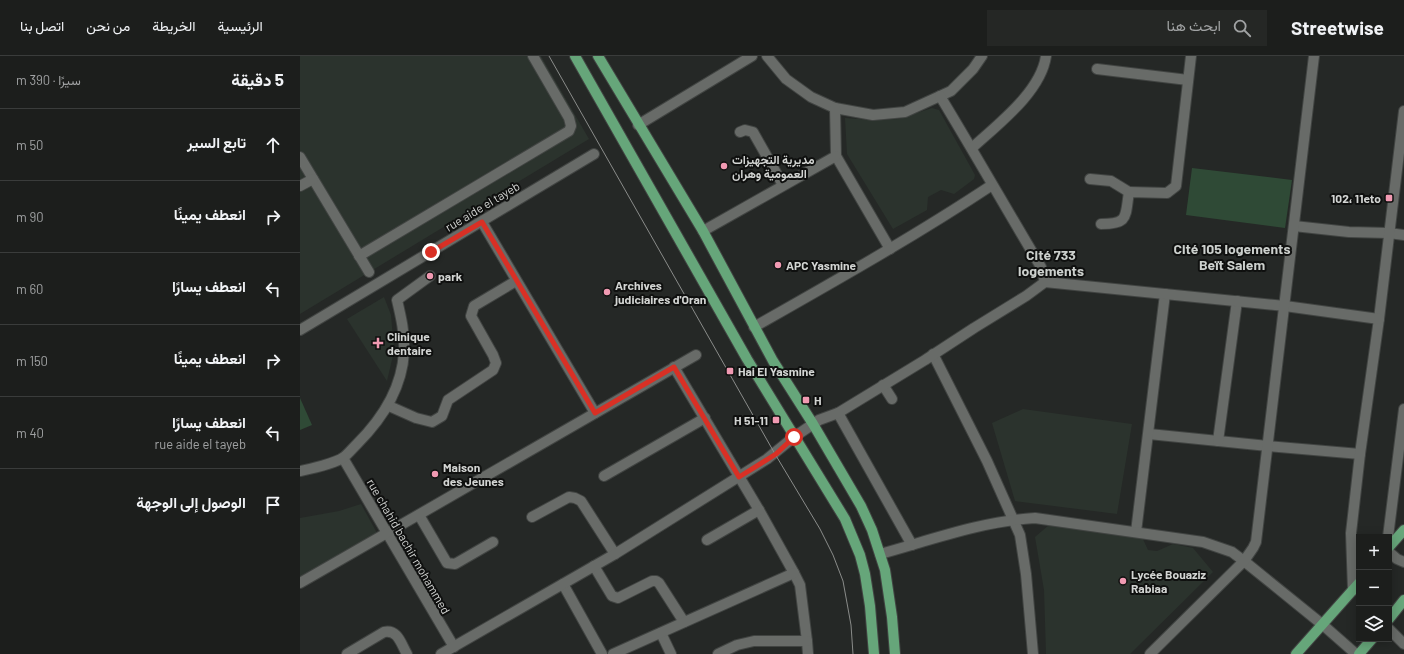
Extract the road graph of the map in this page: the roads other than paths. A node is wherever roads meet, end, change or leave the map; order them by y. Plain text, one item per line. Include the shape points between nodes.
1 (533, 56) edge
2 (575, 56) edge
3 (598, 56) edge
4 (752, 56) edge
5 (767, 56) edge
6 (982, 56) edge
7 (1046, 56) edge
8 (1191, 56) edge
9 (1314, 56) edge
10 (1097, 69) dead end
11 (1188, 80) junction
12 (940, 96) junction
13 (835, 108) junction
14 (1404, 111) edge
15 (638, 124) junction
16 (740, 132) dead end
17 (972, 148) junction
18 (594, 154) dead end
19 (836, 156) junction
20 (300, 157) edge
21 (313, 179) junction
22 (1090, 179) dead end
23 (783, 185) junction
24 (992, 185) junction
25 (300, 186) edge
26 (1129, 192) junction
27 (482, 222) junction
28 (1101, 224) dead end
29 (1294, 226) junction
30 (703, 231) junction
31 (1389, 233) junction
32 (1404, 235) edge
33 (890, 249) junction
34 (359, 256) junction
35 (369, 272) dead end
36 (430, 276) dead end
37 (516, 281) junction
38 (1046, 282) junction
39 (1165, 294) junction
40 (1237, 301) junction
41 (1285, 306) junction
42 (1379, 319) junction
43 (754, 327) junction
44 (300, 330) edge
45 (933, 354) junction
46 (696, 355) dead end
47 (674, 367) junction
48 (884, 385) junction
49 (892, 399) dead end
50 (388, 406) junction
51 (1404, 409) edge
52 (838, 412) junction
53 (595, 413) junction
54 (705, 418) junction
55 (813, 424) junction
56 (1149, 434) junction
57 (794, 437) junction
58 (1218, 441) junction
59 (1268, 446) junction
60 (1402, 449) edge
61 (1360, 454) junction
62 (343, 458) junction
63 (300, 471) edge
64 (604, 476) dead end
65 (739, 477) junction
66 (759, 510) junction
67 (419, 515) junction
68 (532, 517) dead end
69 (1012, 519) junction
70 (1404, 530) edge
71 (1136, 532) junction
72 (386, 534) junction
73 (1388, 534) edge
74 (1355, 535) edge
75 (707, 540) dead end
76 (493, 542) dead end
77 (1392, 544) edge
78 (912, 545) junction
79 (614, 554) junction
80 (880, 554) junction
81 (1392, 555) edge
82 (1244, 561) junction
83 (1404, 562) edge
84 (594, 566) junction
85 (794, 573) junction
86 (300, 583) edge
87 (563, 584) junction
88 (1356, 586) edge
89 (1404, 600) edge
90 (1392, 615) edge
91 (684, 622) junction
92 (1323, 625) junction
93 (661, 632) junction
94 (1392, 632) edge
95 (807, 641) junction
96 (1369, 642) edge
97 (1404, 644) edge
98 (454, 647) junction
99 (443, 653) edge
100 (347, 654) edge
101 (407, 654) edge
102 (602, 654) edge
103 (613, 654) edge
104 (671, 654) edge
105 (718, 654) edge
106 (808, 654) edge
107 (874, 654) edge
108 (895, 654) edge
109 (1033, 654) edge
110 (1150, 654) edge
111 (1296, 654) edge
112 (1356, 654) edge
113 (1359, 654) edge

1 - 34 street via 569,118 569,131
2 - 57 main road
3 - 15 main road
4 - 15 street
5 - 13 street via 786,79 811,97
6 - 12 street via 951,91
7 - 17 street via 1045,65 1034,86 1007,117
8 - 11 street
9 - 29 street
10 - 11 street
11 - 26 street via 1176,186 1167,193
12 - 13 street via 905,112 873,115
12 - 17 street
13 - 19 street
14 - 31 street
15 - 30 main road
16 - 23 street via 753,132
17 - 24 street
18 - 27 street, rue aide el tayeb
19 - 23 street
19 - 33 street
20 - 21 street
21 - 25 street
21 - 34 street
22 - 26 street via 1111,181
23 - 30 street
24 - 33 street
24 - 38 street via 1041,267
26 - 28 street via 1122,221 1116,224
27 - 37 street
27 - 44 street, rue aide el tayeb
29 - 31 street
29 - 41 street
30 - 43 main road
31 - 32 street
31 - 42 street
33 - 43 street
34 - 35 street
36 - 50 street via 397,300 404,326 404,352 399,380
37 - 50 street via 474,306 472,316 496,363 493,370 448,400 442,416 432,422
37 - 53 street
38 - 39 street
38 - 45 street
39 - 40 street
39 - 56 street
40 - 41 street
40 - 58 street
41 - 42 street
41 - 59 street
42 - 61 street
43 - 55 main road
45 - 48 street
45 - 69 street via 987,461
46 - 47 street
47 - 53 street
47 - 54 street
48 - 49 street
48 - 52 street
50 - 62 street via 367,434
51 - 60 street
52 - 55 street
52 - 78 street
53 - 67 street
54 - 64 street
54 - 65 street
55 - 57 street
55 - 80 main road via 861,506
56 - 58 street
56 - 71 street
57 - 65 street via 776,454
57 - 107 main road via 845,519 856,544 868,589
58 - 59 street
59 - 61 street
59 - 82 street via 1258,534 1253,548
60 - 73 street
61 - 74 street
62 - 63 street
62 - 72 street, rue chahid bachir mohammed
65 - 66 street
65 - 79 street
66 - 75 street
66 - 85 street
67 - 72 street
67 - 76 street via 447,563 455,564
68 - 79 street via 569,497 575,498 581,501
69 - 71 street via 1035,518
69 - 78 street
69 - 109 street via 1020,535
70 - 77 main road
71 - 82 street via 1203,542 1232,552
72 - 86 street
72 - 98 street, rue chahid bachir mohammed
74 - 88 street
78 - 80 street
79 - 84 street
80 - 108 main road via 888,588
81 - 83 street
82 - 92 street
82 - 110 street
84 - 87 street
84 - 91 street via 615,598 652,581 659,582
85 - 91 street
85 - 95 street via 800,585
87 - 98 street
87 - 102 street
88 - 92 main road
89 - 90 main road
91 - 93 street
92 - 111 main road
92 - 112 street
93 - 103 street
93 - 104 street
94 - 97 street
95 - 105 street via 754,641 737,645
95 - 106 street
96 - 113 main road
98 - 99 street
100 - 101 street via 389,631 395,633

